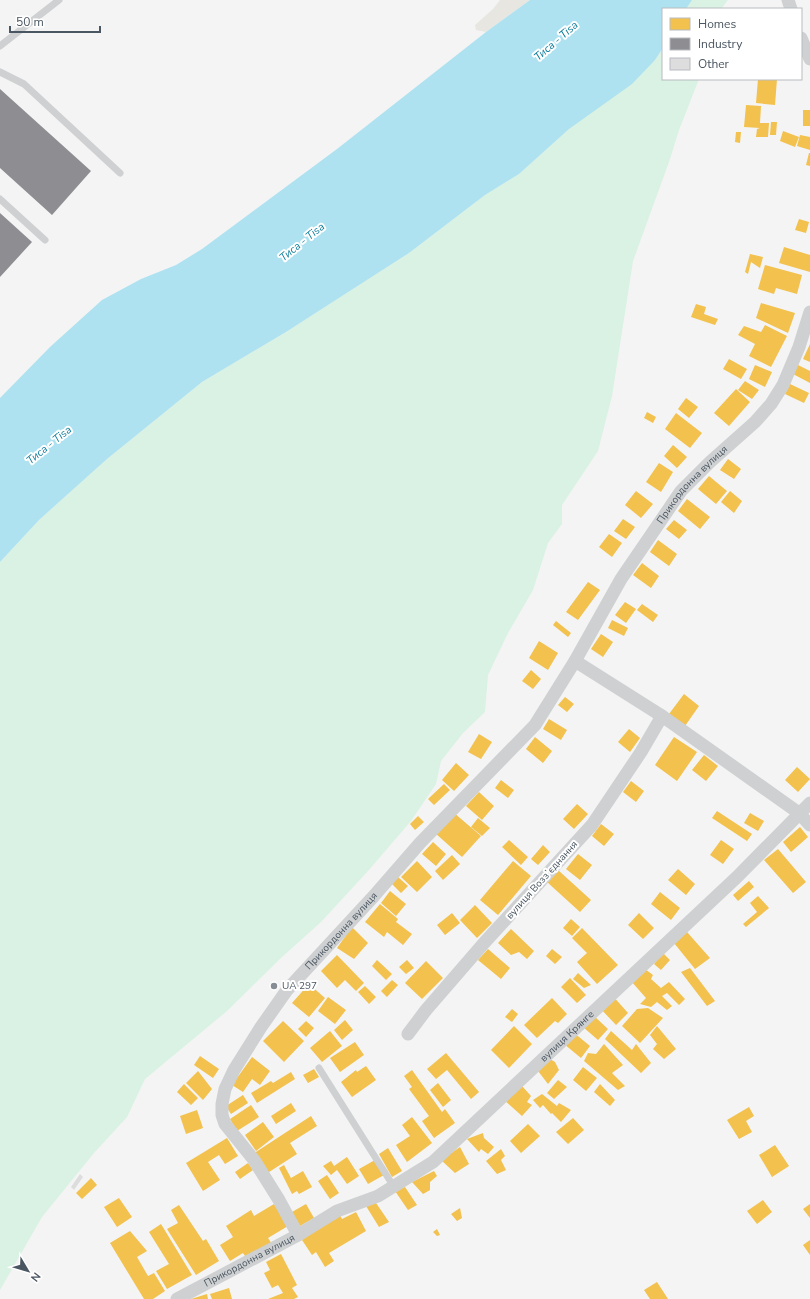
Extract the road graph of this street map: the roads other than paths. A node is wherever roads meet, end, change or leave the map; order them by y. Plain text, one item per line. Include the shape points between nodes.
1 (59, 0) edge
2 (802, 40) edge
3 (0, 46) edge
4 (810, 59) edge
5 (0, 72) edge
6 (120, 173) dead end
7 (0, 199) edge
8 (45, 240) dead end
9 (810, 312) edge
10 (575, 661) junction
11 (662, 716) junction
12 (810, 803) edge
13 (799, 813) junction
14 (810, 825) edge
15 (408, 1034) dead end
16 (319, 1068) dead end
17 (394, 1187) junction
18 (298, 1235) junction
19 (177, 1299) edge

1 - 3 lane
2 - 4 street
5 - 6 lane via 24,84
7 - 8 lane
9 - 10 street, Прикордонна вулиця via 783,385 771,404 681,491 620,579
10 - 11 street
10 - 18 street, Прикордонна вулиця via 535,724 420,843 287,990 225,1089 222,1115 225,1124 254,1160
11 - 13 street
11 - 15 street, вулиця Воззʼєднання via 592,825 484,944
12 - 13 street, вулиця Крянге
13 - 14 street
13 - 17 street, вулиця Крянге via 737,877 433,1162
16 - 17 lane
17 - 18 street, вулиця Крянге via 378,1196 337,1211
18 - 19 street, Прикордонна вулиця

